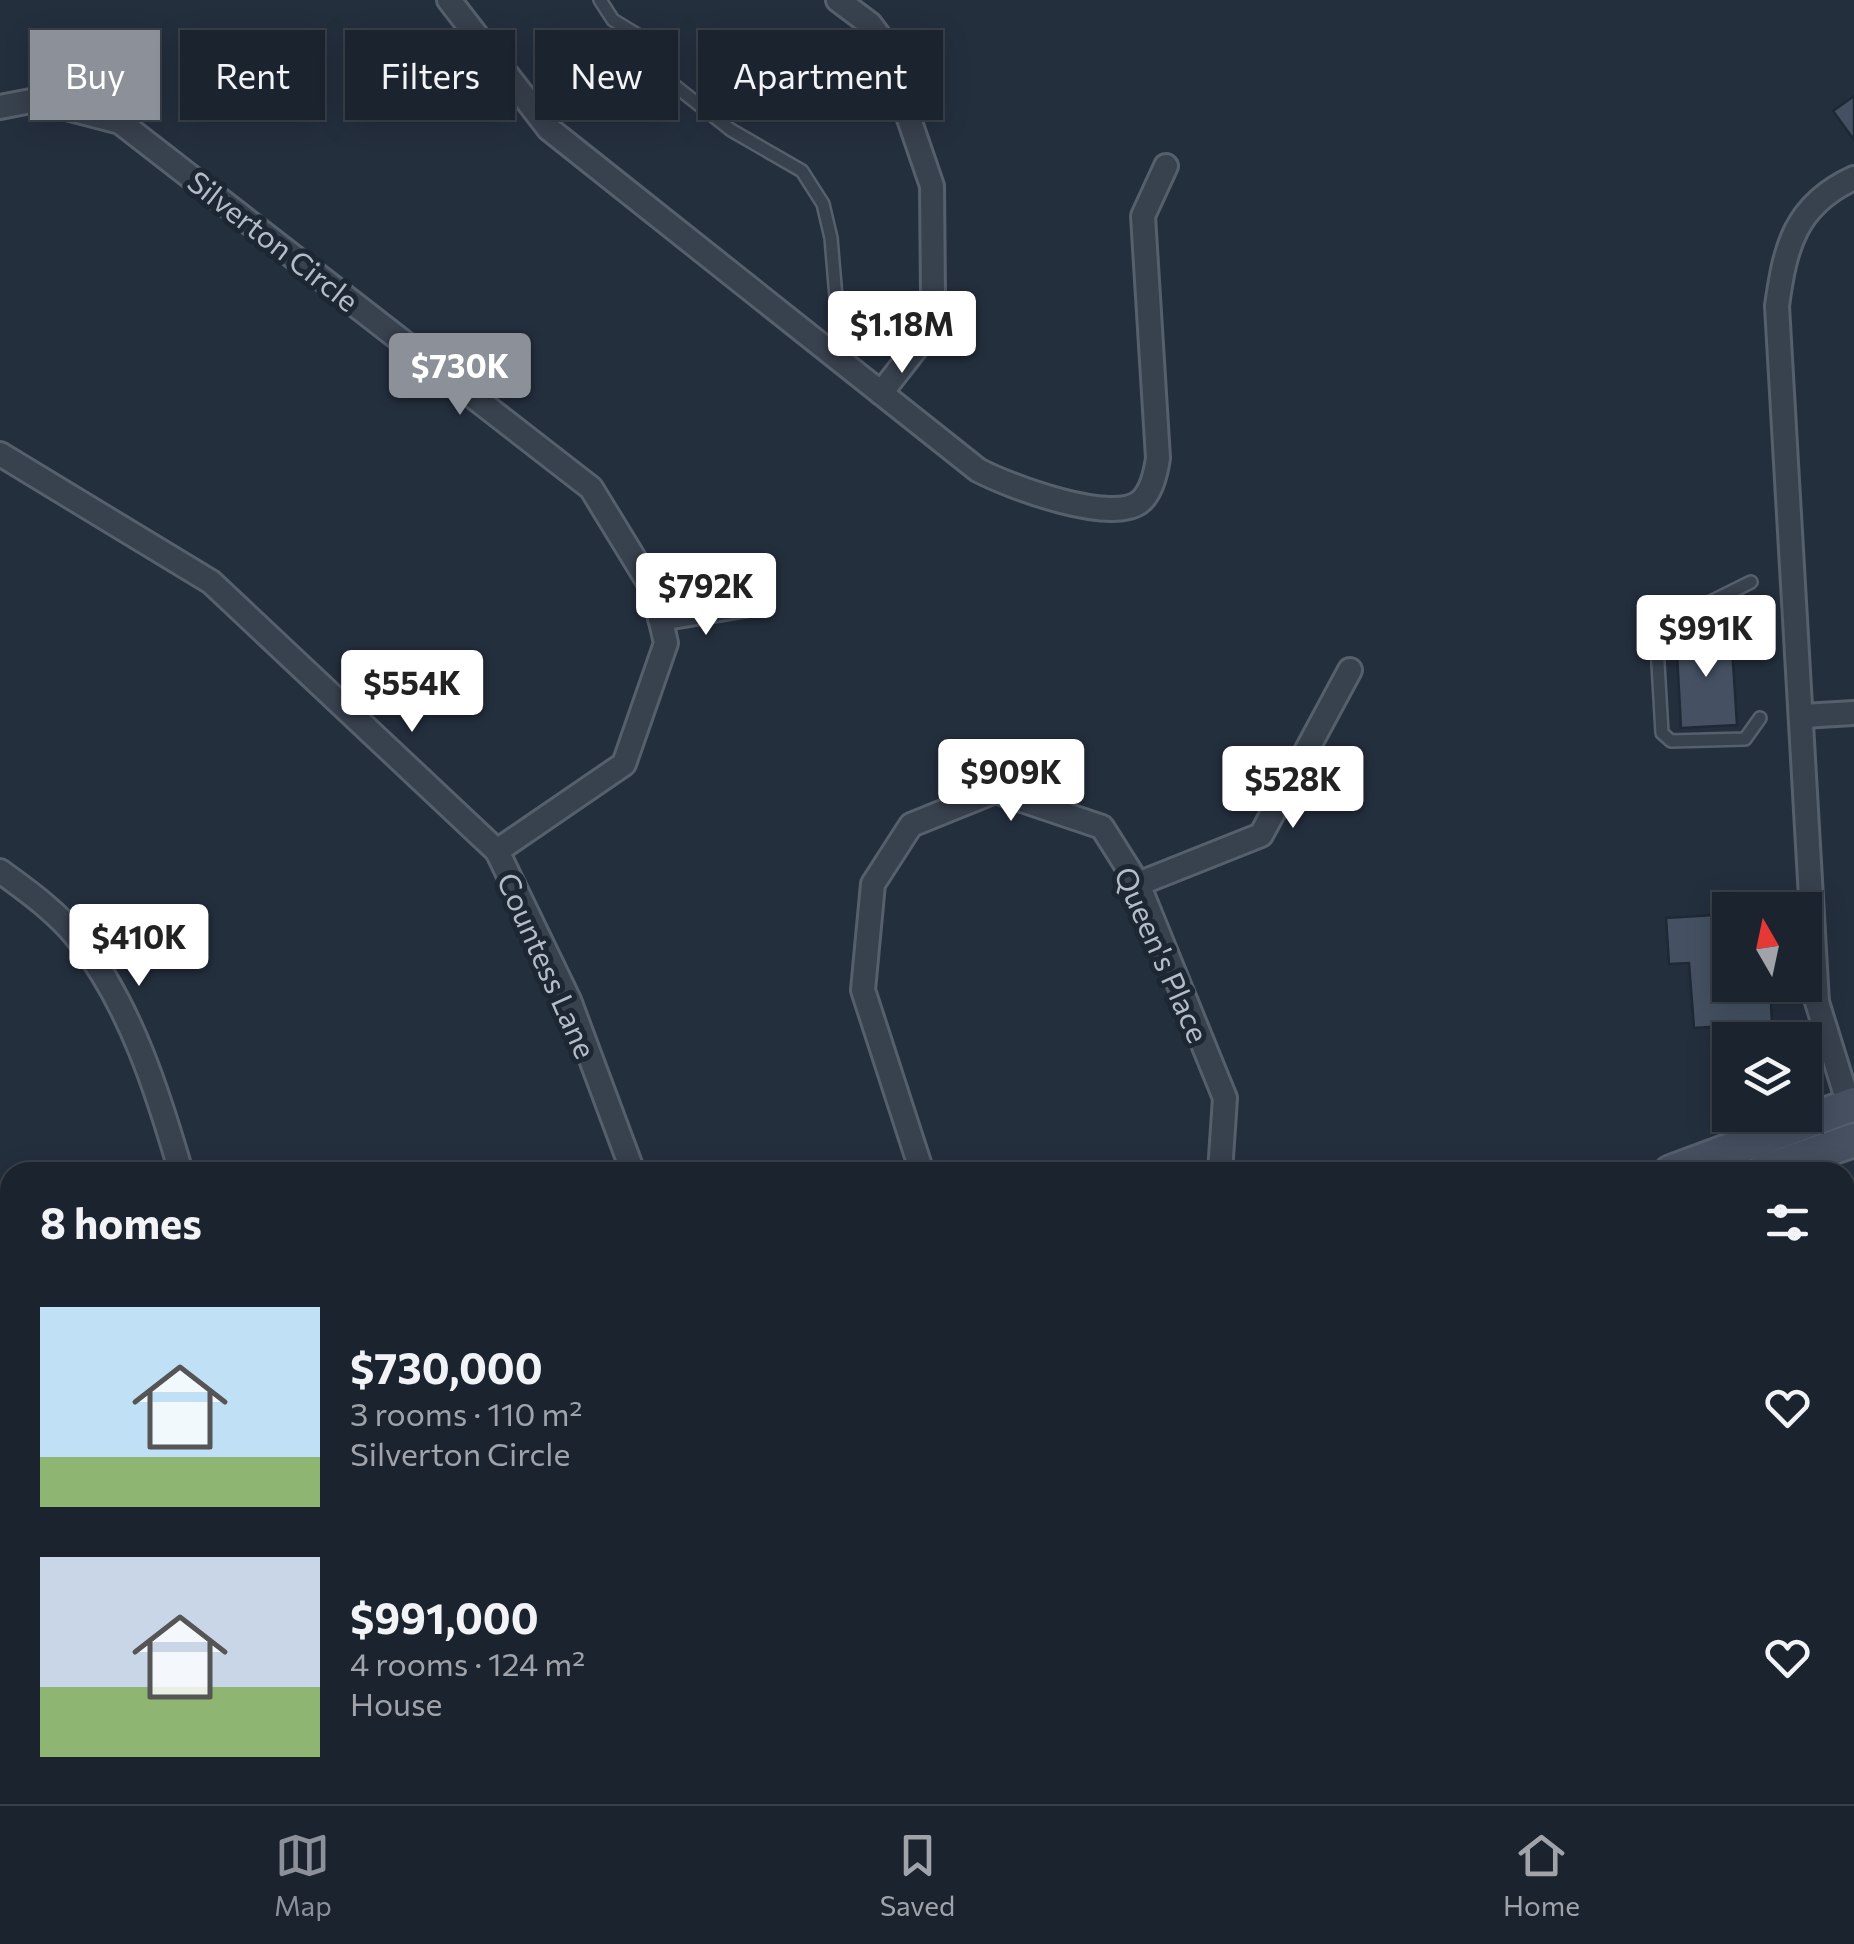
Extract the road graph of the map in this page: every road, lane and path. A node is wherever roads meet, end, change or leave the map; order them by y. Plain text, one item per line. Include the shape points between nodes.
1 (449, 0) edge
2 (600, 0) edge
3 (838, 0) edge
4 (0, 107) edge
5 (1166, 166) dead end
6 (1854, 178) edge
7 (838, 359) junction
8 (881, 393) junction
9 (0, 454) edge
10 (1751, 582) dead end
11 (744, 606) dead end
12 (660, 619) junction
13 (1350, 670) dead end
14 (1854, 713) edge
15 (1803, 716) junction
16 (1760, 718) dead end
17 (497, 851) junction
18 (0, 870) edge
19 (1138, 884) junction
20 (1852, 1109) edge
21 (1854, 1140) edge
22 (178, 1162) edge
23 (629, 1162) edge
24 (919, 1162) edge
25 (1221, 1162) edge
26 (1700, 1162) edge
27 (1791, 1162) edge

1 - 7 street via 549,129
2 - 7 lane via 613,20 646,40 665,78 732,130 802,171 823,204 831,238 846,344
3 - 8 street via 882,40 932,186 928,321
4 - 12 street, Silverton Circle via 36,100 120,122 411,346 592,488 654,591
5 - 8 street via 1144,216 1158,458 1141,501 1116,512 1008,486
6 - 15 street via 1811,208 1785,248 1778,306
7 - 8 street
9 - 17 street, Countess Lane via 211,582
10 - 16 lane via 1656,630 1662,733 1671,741 1744,738
11 - 12 street
12 - 17 street, Silverton Circle via 666,642 624,764
13 - 19 street via 1261,835
14 - 15 street
15 - 20 street via 1817,1002
17 - 23 street, Countess Lane via 568,1000
18 - 22 street via 81,942 131,1027
19 - 24 street, Queen's Place via 1102,828 995,791 912,825 873,884 863,990
19 - 25 street, Queen's Place via 1225,1098
20 - 26 street
21 - 27 street

